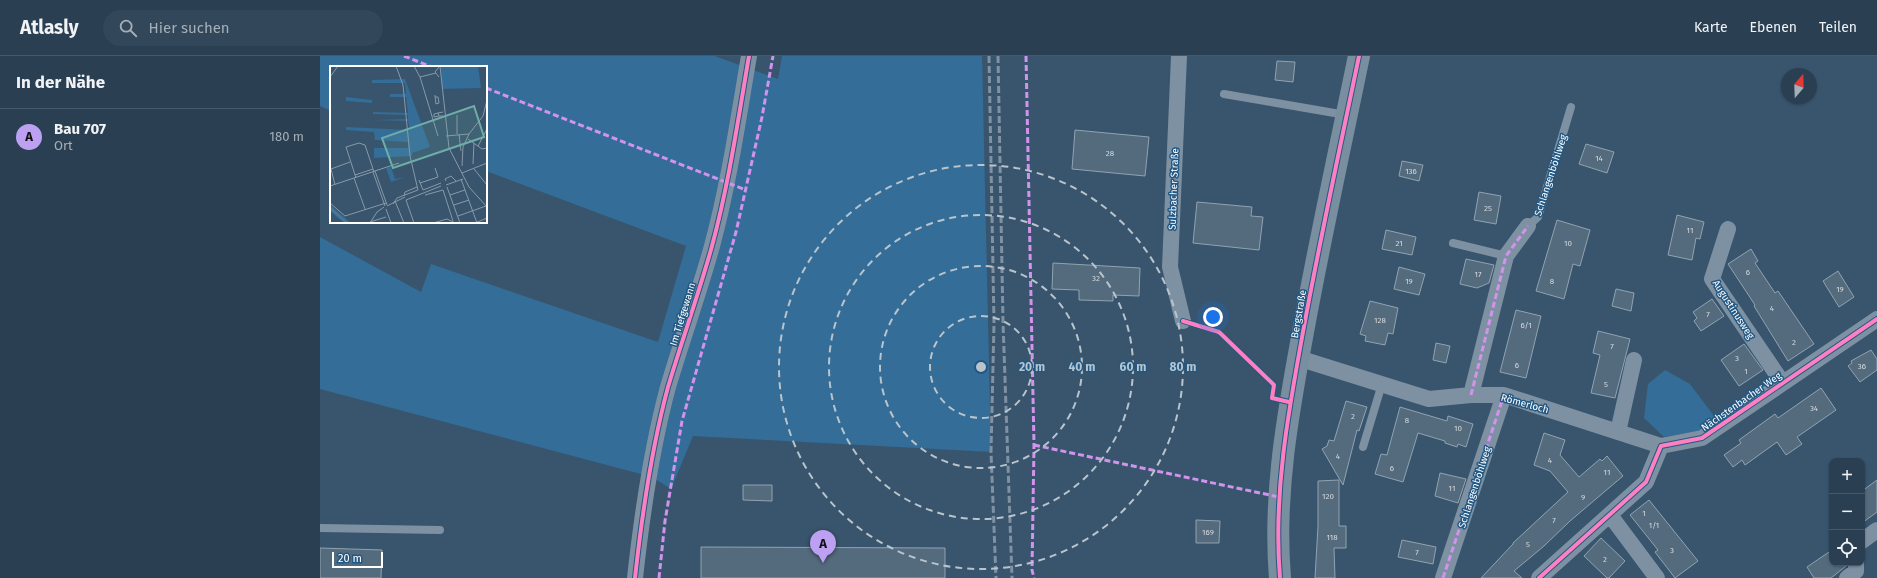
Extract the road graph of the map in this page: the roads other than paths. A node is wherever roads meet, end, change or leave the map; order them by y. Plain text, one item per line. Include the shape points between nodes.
1 (749, 56) edge
2 (1179, 56) edge
3 (1359, 56) edge
4 (1224, 94) dead end
5 (1572, 107) dead end
6 (1346, 115) junction
7 (1528, 226) joint
8 (1728, 229) dead end
9 (1453, 243) dead end
10 (1506, 256) junction
11 (1877, 319) edge
12 (1183, 321) dead end
13 (1298, 358) junction
14 (1634, 360) dead end
15 (1782, 382) junction
16 (1382, 384) junction
17 (1471, 395) junction
18 (1504, 395) junction
19 (1618, 432) junction
20 (1661, 446) junction
21 (1363, 447) dead end
22 (1610, 515) junction
23 (320, 528) edge
24 (440, 530) dead end
25 (1877, 530) edge
26 (1865, 539) edge
27 (635, 578) edge
28 (1280, 578) edge
29 (1443, 578) edge
30 (1539, 578) edge
31 (1657, 578) edge

1 - 27 street, Im Tiefgewann via 728,181 712,246 660,420 649,473
2 - 12 street, Sulzbacher Straße via 1170,267
3 - 6 main road, Bergstraße
4 - 6 lane
5 - 7 lane, Schlangenböhlweg via 1538,217
6 - 13 main road, Bergstraße
7 - 10 street, Schlangenböhlweg
8 - 15 street, Augustinusweg via 1712,279
9 - 10 lane
10 - 17 street, Schlangenböhlweg
11 - 15 street, Nächstenbacher Weg
13 - 16 street, Römerloch
13 - 28 main road, Bergstraße via 1282,452 1278,558
14 - 19 street
15 - 20 street, Nächstenbacher Weg via 1702,438
16 - 17 street, Römerloch via 1429,399
16 - 21 lane
17 - 18 street, Römerloch
18 - 19 street, Römerloch
18 - 29 street, Schlangenböhlweg
19 - 20 street, Römerloch
20 - 22 street via 1646,482
22 - 30 street
22 - 31 street
23 - 24 lane
25 - 26 street

